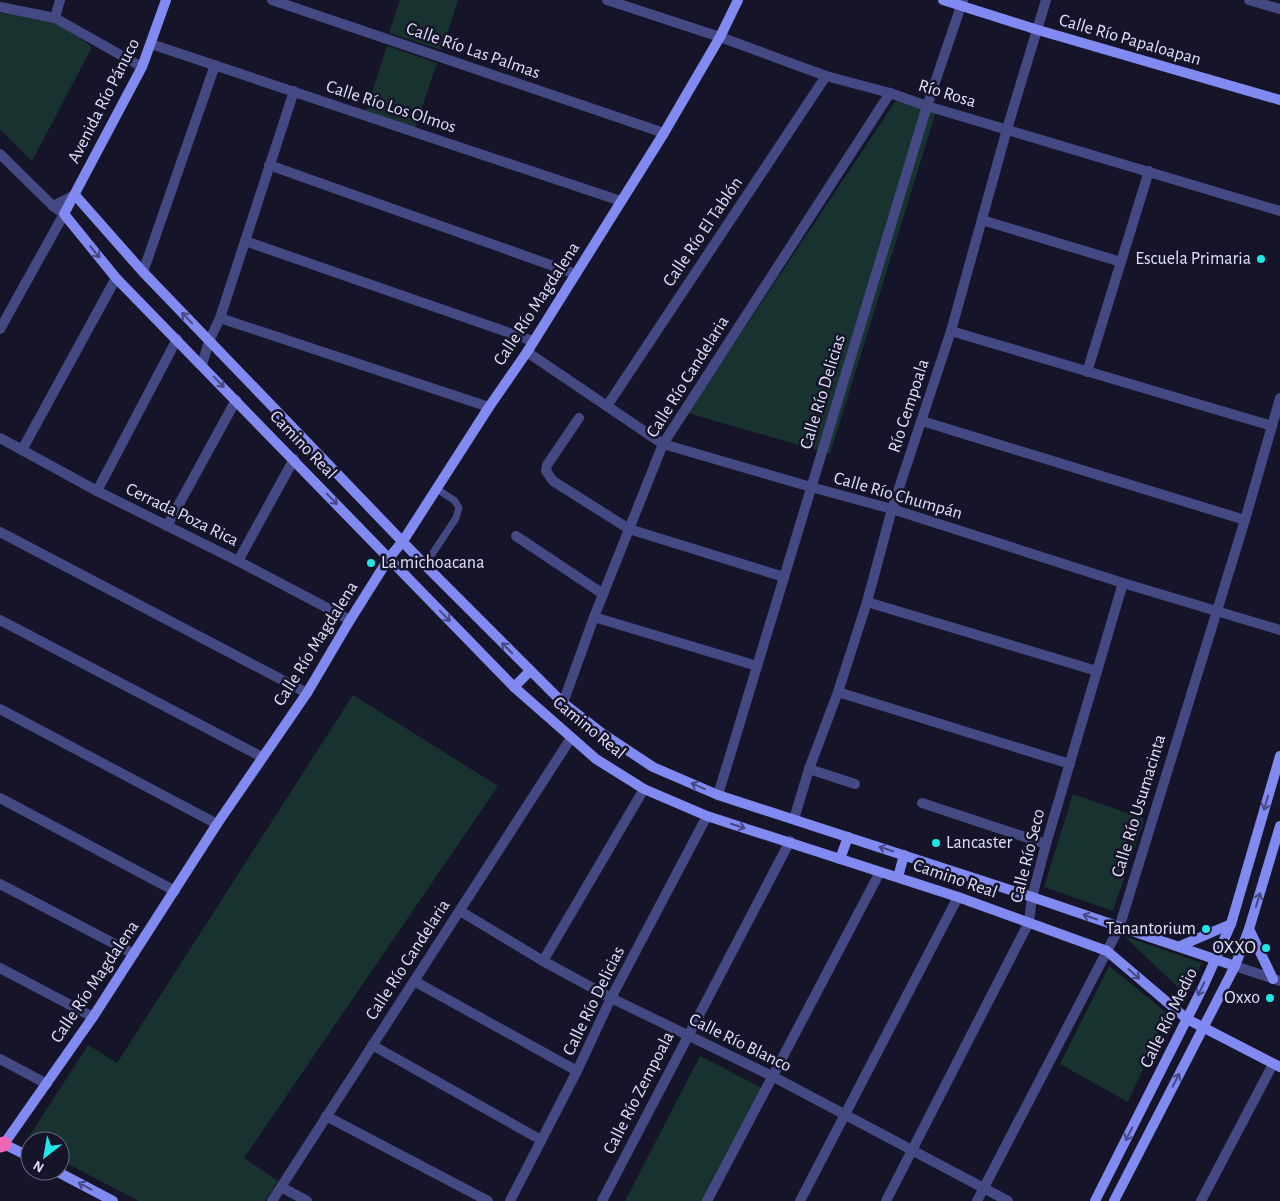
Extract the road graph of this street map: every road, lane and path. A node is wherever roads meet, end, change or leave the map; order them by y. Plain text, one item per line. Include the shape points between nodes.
1 (60, 0) edge
2 (166, 0) edge
3 (272, 0) edge
4 (607, 0) edge
5 (738, 0) edge
6 (943, 0) edge
7 (1046, 0) edge
8 (1249, 0) edge
9 (963, 3) edge
10 (0, 7) edge
11 (1280, 9) edge
12 (55, 18) junction
13 (1038, 30) junction
14 (720, 37) junction
15 (151, 44) junction
16 (215, 65) junction
17 (142, 67) junction
18 (826, 76) junction
19 (294, 91) junction
20 (890, 94) junction
21 (1280, 100) edge
22 (927, 106) junction
23 (1006, 129) junction
24 (664, 133) junction
25 (0, 154) edge
26 (269, 165) junction
27 (1149, 171) junction
28 (75, 195) junction
29 (621, 201) junction
30 (53, 206) junction
31 (1280, 211) edge
32 (64, 214) junction
33 (982, 220) junction
34 (245, 241) junction
35 (1121, 262) junction
36 (143, 272) junction
37 (576, 274) junction
38 (116, 278) junction
39 (220, 318) junction
40 (0, 329) edge
41 (951, 331) junction
42 (177, 339) junction
43 (209, 341) junction
44 (533, 341) junction
45 (527, 352) junction
46 (202, 364) junction
47 (1087, 372) junction
48 (1280, 398) edge
49 (236, 400) junction
50 (607, 406) junction
51 (489, 407) junction
52 (578, 418) dead end
53 (922, 421) junction
54 (1272, 426) junction
55 (0, 438) edge
56 (663, 444) junction
57 (22, 450) junction
58 (294, 459) junction
59 (811, 487) junction
60 (437, 489) junction
61 (97, 492) junction
62 (892, 509) junction
63 (1246, 520) junction
64 (167, 526) junction
65 (629, 528) junction
66 (0, 532) edge
67 (516, 536) dead end
68 (403, 541) junction
69 (389, 558) junction
70 (238, 560) junction
71 (425, 565) junction
72 (784, 577) junction
73 (1123, 583) junction
74 (603, 594) junction
75 (867, 602) junction
76 (1216, 611) junction
77 (594, 617) junction
78 (0, 620) edge
79 (350, 620) junction
80 (1280, 630) edge
81 (757, 666) junction
82 (530, 671) junction
83 (1097, 671) junction
84 (514, 687) junction
85 (838, 692) junction
86 (307, 693) junction
87 (563, 703) junction
88 (0, 709) edge
89 (571, 738) junction
90 (1280, 756) edge
91 (262, 757) junction
92 (1070, 764) junction
93 (809, 769) junction
94 (855, 784) dead end
95 (644, 789) junction
96 (718, 795) junction
97 (0, 798) edge
98 (922, 803) dead end
99 (707, 816) junction
100 (794, 819) junction
101 (217, 824) junction
102 (1280, 826) edge
103 (848, 837) junction
104 (790, 841) junction
105 (1046, 844) junction
106 (904, 855) junction
107 (840, 859) junction
108 (880, 872) junction
109 (898, 877) junction
110 (0, 884) edge
111 (175, 891) junction
112 (958, 897) junction
113 (1032, 897) junction
114 (460, 911) junction
115 (1030, 922) junction
116 (1231, 924) junction
117 (1119, 928) junction
118 (1249, 929) junction
119 (1180, 946) junction
120 (1107, 950) junction
121 (134, 954) junction
122 (1216, 959) junction
123 (543, 961) junction
124 (1235, 966) junction
125 (0, 968) edge
126 (1277, 980) edge
127 (414, 981) junction
128 (612, 998) junction
129 (92, 1018) junction
130 (1186, 1019) junction
131 (1203, 1027) junction
132 (688, 1034) junction
133 (372, 1045) junction
134 (0, 1059) edge
135 (1277, 1065) edge
136 (577, 1071) junction
137 (772, 1076) junction
138 (47, 1084) junction
139 (845, 1114) junction
140 (326, 1116) junction
141 (541, 1140) junction
142 (1, 1144) edge
143 (912, 1150) junction
144 (20, 1153) edge
145 (70, 1178) edge
146 (281, 1187) junction
147 (983, 1188) junction
148 (113, 1201) edge
149 (272, 1201) edge
150 (307, 1201) edge
151 (488, 1201) edge
152 (510, 1201) edge
153 (602, 1201) edge
154 (707, 1201) edge
155 (800, 1201) edge
156 (886, 1201) edge
157 (977, 1201) edge
158 (1008, 1201) edge
159 (1095, 1201) edge
160 (1114, 1201) edge
161 (1201, 1201) edge

1 - 12 street
2 - 15 street, Avenida Río Pánuco
3 - 24 street, Calle Río Las Palmas
4 - 14 street, Río Rosa
5 - 14 street, Calle Río Magdalena
6 - 9 street, Calle Río Papaloapan
7 - 13 street, Río Cempoala
8 - 11 street
9 - 13 street, Calle Río Papaloapan
9 - 22 street, Calle Río Delicias
10 - 12 street
12 - 17 street
13 - 21 street, Calle Río Papaloapan
13 - 23 street, Río Cempoala
14 - 18 street, Río Rosa
14 - 24 street, Calle Río Magdalena
15 - 16 street, Calle Río Los Olmos
15 - 17 street, Avenida Río Pánuco
16 - 19 street, Calle Río Los Olmos
16 - 36 street
17 - 28 street, Avenida Río Pánuco
18 - 20 street, Río Rosa
18 - 50 street, Calle Río El Tablón
19 - 26 street
19 - 29 street, Calle Río Los Olmos
20 - 22 street, Río Rosa
20 - 56 street, Calle Río Candelaria
22 - 23 street, Río Rosa
22 - 59 street, Calle Río Delicias
23 - 27 street, Río Rosa
23 - 33 street, Río Cempoala
24 - 29 street, Calle Río Magdalena
25 - 30 street, Camino Real
26 - 34 street
26 - 37 street
27 - 31 street, Río Rosa
27 - 35 street
28 - 30 street
28 - 32 street, Avenida Río Pánuco
28 - 36 street, Camino Real
29 - 37 street, Calle Río Magdalena
30 - 32 street, Camino Real
32 -> 38 street, Camino Real
32 - 40 street
33 - 35 street
33 - 41 street, Río Cempoala
34 - 39 street
34 - 44 street
35 - 47 street
43 -> 36 street, Camino Real
37 - 44 street, Calle Río Magdalena
38 - 42 street, Camino Real
38 - 57 street
39 - 43 street
39 - 51 street
41 - 47 street
41 - 53 street, Río Cempoala
42 - 46 street, Camino Real
42 - 61 street
43 - 46 street
43 - 68 street, Camino Real
44 - 45 street, Calle Río Magdalena
45 - 50 street, Calle Río Chumpán
45 - 51 street, Calle Río Magdalena
46 -> 49 street, Camino Real
47 - 54 street
48 - 54 street, Calle Río Usumacinta
49 - 58 street, Camino Real
49 - 64 street
50 - 56 street, Calle Río Chumpán
51 - 60 street, Calle Río Magdalena
52 - 65 street via 549,460 546,471 553,481
53 - 62 street, Río Cempoala
53 - 63 street
54 - 63 street, Calle Río Usumacinta
55 - 57 street, Cerrada Poza Rica
56 - 59 street, Calle Río Chumpán
56 - 65 street, Calle Río Candelaria
57 - 61 street, Cerrada Poza Rica
58 -> 69 street, Camino Real
58 - 70 street
59 - 62 street, Calle Río Chumpán
59 - 72 street, Calle Río Delicias
60 - 68 street, Calle Río Magdalena
60 - 71 lane via 455,501 459,508 456,518
61 - 64 street, Cerrada Poza Rica
62 - 73 street, Calle Río Chumpán
62 - 75 street, Río Cempoala
63 - 76 street, Calle Río Usumacinta
64 - 70 street, Cerrada Poza Rica
65 - 72 street
65 - 74 street, Calle Río Candelaria
66 - 86 street
67 - 74 street
68 - 69 street, Calle Río Magdalena
68 - 71 street, Camino Real
69 - 79 street, Calle Río Magdalena
69 -> 84 street, Camino Real
70 - 79 street, Cerrada Poza Rica
82 -> 71 street, Camino Real
72 - 81 street, Calle Río Delicias
73 - 76 street, Calle Río Chumpán
73 - 83 street, Calle Río Seco
74 - 77 street, Calle Río Candelaria
75 - 83 street
75 - 85 street, Río Cempoala
76 - 80 street, Calle Río Chumpán
76 - 117 street, Calle Río Usumacinta
77 - 81 street
77 - 87 street, Calle Río Candelaria
78 - 91 street
79 - 86 street, Calle Río Magdalena
81 - 96 street, Calle Río Delicias
82 - 84 street
82 - 87 street, Camino Real
83 - 92 street, Calle Río Seco
84 - 89 street, Camino Real
85 - 92 street
85 - 93 street, Río Cempoala
86 - 91 street, Calle Río Magdalena
96 -> 87 street, Camino Real via 653,767
88 - 101 street
89 - 95 street, Camino Real via 596,759
89 - 114 street, Calle Río Candelaria
90 -> 116 street, Calle Río Medio
91 - 101 street, Calle Río Magdalena
92 - 105 street, Calle Río Seco
93 - 94 street
93 - 100 street, Río Cempoala
95 - 99 street, Camino Real
95 - 123 street
96 - 100 street, Camino Real
97 - 111 street
98 - 105 street
99 -> 104 street, Camino Real
99 - 128 street, Calle Río Delicias
100 - 103 street, Camino Real
101 - 111 street, Calle Río Magdalena
118 -> 102 street, Calle Río Medio
106 -> 103 street, Camino Real
103 - 107 street
104 - 107 street, Camino Real
104 - 132 street, Calle Río Zempoala
105 - 113 street, Calle Río Seco
106 - 109 street
106 - 113 street, Camino Real
107 - 108 street, Camino Real
108 - 109 street, Camino Real
108 - 137 street
109 - 112 street, Camino Real
110 - 121 street
111 - 121 street, Calle Río Magdalena
112 - 115 street, Camino Real
112 - 139 street
113 - 115 street, Calle Río Seco
117 -> 113 street, Camino Real
114 - 123 street, Calle Río Blanco
114 - 127 street, Calle Río Candelaria
115 - 120 street, Camino Real
115 - 143 street, Calle Río Seco
116 - 119 street
116 - 122 street, Calle Río Medio
117 - 119 street, Camino Real
117 - 120 street, Calle Río Usumacinta
118 - 124 street, Calle Río Medio
118 - 126 street
119 - 122 street, Camino Real
120 -> 130 street, Camino Real
120 - 147 street, Calle Río Usumacinta
121 - 129 street, Calle Río Magdalena
122 - 124 street, Camino Real
122 -> 130 street, Calle Río Medio
123 - 128 street, Calle Río Blanco
124 - 126 street, Camino Real
124 - 131 street, Calle Río Medio
125 - 129 street
127 - 133 street, Calle Río Candelaria
127 - 136 street
128 - 132 street, Calle Río Blanco
128 - 136 street, Calle Río Delicias
129 - 138 street, Calle Río Magdalena
130 - 131 street, Camino Real
130 -> 159 street, Calle Río Medio
131 - 135 street, Camino Real
160 -> 131 street, Calle Río Medio
132 - 137 street, Calle Río Blanco
132 - 153 street, Calle Río Zempoala
133 - 140 street, Calle Río Candelaria
133 - 141 street
134 - 138 street
135 - 161 street
136 - 141 street, Calle Río Delicias
137 - 139 street, Calle Río Blanco
137 - 154 street
138 - 142 street, Calle Río Magdalena
139 - 143 street, Calle Río Blanco
139 - 155 street
140 - 146 street, Calle Río Candelaria
140 - 151 street
141 - 152 street, Calle Río Delicias
142 - 144 street
143 - 147 street, Calle Río Blanco
143 - 156 street, Calle Río Seco
148 -> 145 street
146 - 149 street, Calle Río Candelaria
146 - 150 street
147 - 157 street, Calle Río Usumacinta
147 - 158 street, Calle Río Blanco

